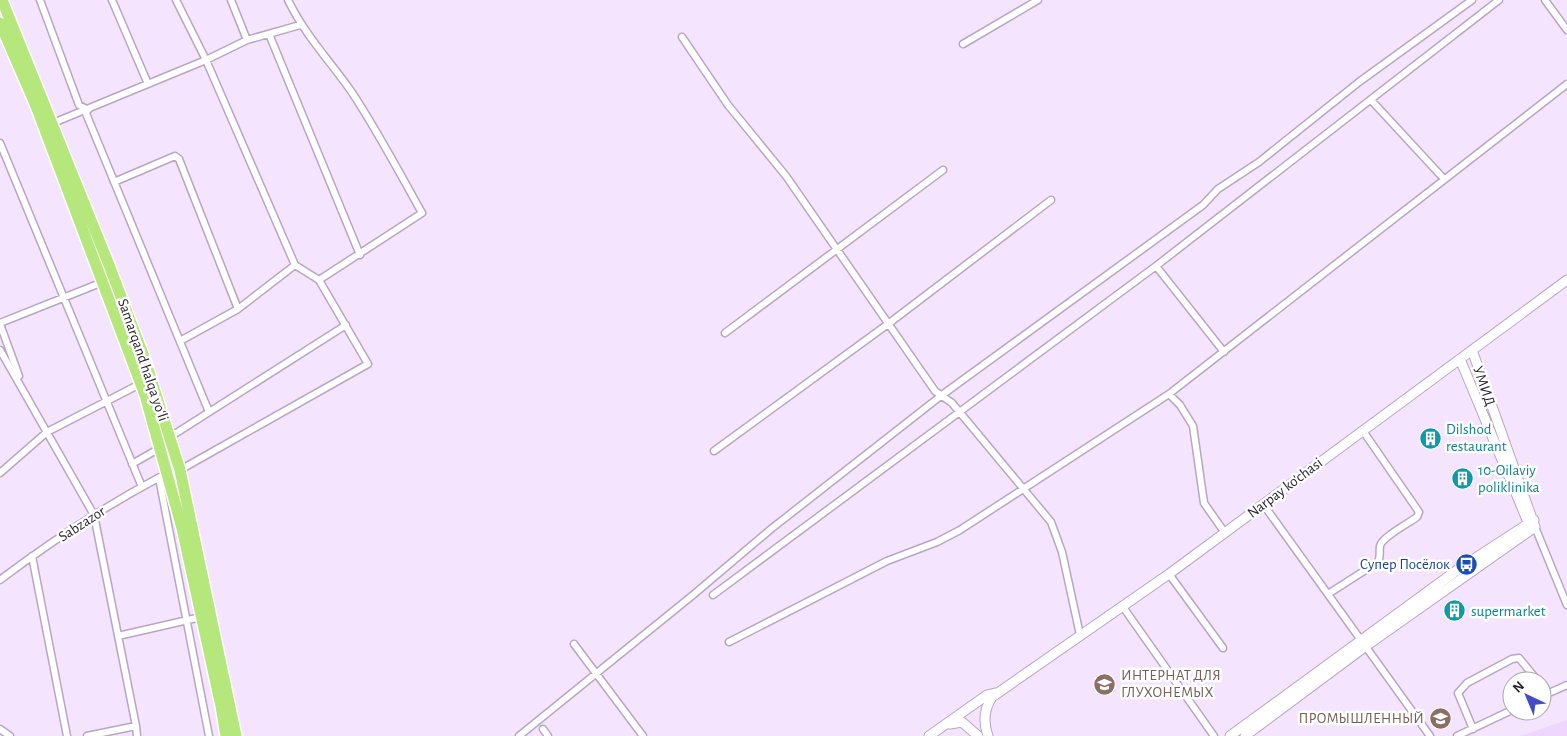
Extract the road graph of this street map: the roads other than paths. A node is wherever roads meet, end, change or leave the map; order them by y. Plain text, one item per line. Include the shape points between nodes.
1 (2, 0) edge
2 (40, 0) edge
3 (112, 0) edge
4 (176, 0) edge
5 (231, 0) edge
6 (288, 0) edge
7 (1038, 0) edge
8 (1472, 0) edge
9 (1498, 0) edge
10 (1544, 0) edge
11 (0, 23) edge
12 (300, 26) junction
13 (1567, 30) edge
14 (269, 34) junction
15 (682, 37) dead end
16 (247, 40) junction
17 (963, 44) dead end
18 (206, 60) junction
19 (148, 84) junction
20 (1567, 84) edge
21 (1371, 100) junction
22 (87, 111) junction
23 (53, 123) junction
24 (0, 143) edge
25 (943, 170) dead end
26 (1444, 179) junction
27 (114, 182) junction
28 (1051, 200) dead end
29 (837, 250) junction
30 (360, 255) junction
31 (294, 266) junction
32 (1156, 266) junction
33 (319, 280) junction
34 (1567, 280) edge
35 (103, 282) junction
36 (62, 297) junction
37 (238, 309) junction
38 (0, 324) edge
39 (888, 324) junction
40 (346, 325) junction
41 (725, 334) dead end
42 (180, 342) junction
43 (0, 350) edge
44 (1472, 350) junction
45 (1224, 352) junction
46 (1460, 359) junction
47 (140, 384) junction
48 (24, 391) junction
49 (150, 394) junction
50 (1169, 394) junction
51 (942, 395) junction
52 (106, 403) junction
53 (209, 412) junction
54 (960, 412) junction
55 (1362, 431) junction
56 (47, 432) junction
57 (170, 437) junction
58 (160, 448) junction
59 (714, 451) dead end
60 (132, 464) junction
61 (180, 470) junction
62 (0, 473) edge
63 (163, 475) junction
64 (142, 487) junction
65 (1023, 488) junction
66 (1263, 504) junction
67 (94, 515) junction
68 (1533, 527) junction
69 (1225, 533) junction
70 (32, 556) junction
71 (1169, 574) junction
72 (0, 580) edge
73 (1328, 594) junction
74 (713, 595) dead end
75 (1567, 604) edge
76 (1123, 606) junction
77 (201, 616) junction
78 (188, 620) junction
79 (1080, 634) junction
80 (118, 636) junction
81 (729, 642) dead end
82 (1363, 643) junction
83 (574, 644) dead end
84 (1224, 648) dead end
85 (1530, 671) edge
86 (596, 672) junction
87 (1567, 685) edge
88 (1000, 691) junction
89 (1552, 692) edge
90 (1502, 715) edge
91 (136, 726) junction
92 (943, 726) junction
93 (0, 729) edge
94 (543, 729) dead end
95 (1473, 729) junction
96 (10, 736) edge
97 (67, 736) edge
98 (87, 736) edge
99 (137, 736) edge
100 (209, 736) edge
101 (226, 736) edge
102 (236, 736) edge
103 (518, 736) edge
104 (548, 736) edge
105 (643, 736) edge
106 (929, 736) edge
107 (978, 736) edge
108 (988, 736) edge
109 (1214, 736) edge
110 (1230, 736) edge
111 (1245, 736) edge
112 (1430, 736) edge
113 (1457, 736) edge

1 - 23 highway, Samarqand halqa yoʻli
2 - 22 street via 79,105
3 - 19 street
4 - 18 street
5 - 16 street
6 - 12 street
7 - 17 street
8 - 51 street via 1360,82 1259,162 1218,189 1203,205
9 - 21 street
10 - 13 street
11 - 35 highway, Samarqand halqa yoʻli via 36,106
12 - 14 street
12 - 30 street via 350,91 389,152 422,213
14 - 16 street
14 - 30 street
15 - 29 street via 728,105 786,176
16 - 18 street
18 - 19 street
18 - 31 street
19 - 22 street
20 - 26 street
21 - 26 street
21 - 32 street
22 - 23 street
22 - 27 street
23 - 49 highway, Samarqand halqa yoʻli via 113,274
24 - 36 street
25 - 29 street
26 - 45 street
27 - 37 street via 175,156 179,159
27 - 42 street
28 - 39 street
29 - 39 street
29 - 41 street
30 - 33 street
31 - 33 street
31 - 37 street
32 - 45 street
32 - 54 street
33 - 40 street
34 - 44 street, Narpay ko'chasi
35 - 36 street
35 - 47 highway, Samarqand halqa yoʻli
36 - 38 street
36 - 52 street
37 - 42 street
38 - 48 street
39 - 51 street via 935,391
39 - 59 street
40 - 53 street
40 - 61 street via 368,364
42 - 53 street
43 - 48 street
44 - 46 street, Narpay ko'chasi
44 - 68 street, УМИД
45 - 50 street
46 - 55 street, Narpay ko'chasi
46 - 68 street, УМИД
47 - 49 highway, Samarqand halqa yoʻli
47 - 52 street
48 - 56 street
49 - 57 highway, Samarqand halqa yoʻli
49 - 58 highway, Samarqand halqa yoʻli
50 - 65 street
50 - 69 street via 1193,426 1204,503
51 - 54 street
51 - 86 street
52 - 56 street
52 - 60 street
53 - 57 street
54 - 65 street
54 - 74 street
55 - 66 street, Narpay ko'chasi
55 - 73 street via 1419,512 1417,517 1384,540 1378,562
56 - 62 street
56 - 67 street
57 - 61 highway, Samarqand halqa yoʻli
58 - 60 street
58 - 63 highway, Samarqand halqa yoʻli
60 - 64 street
61 - 102 highway, Samarqand halqa yoʻli
63 - 64 street, Sabzazor
63 - 77 highway, Samarqand halqa yoʻli
63 - 78 street
64 - 67 street, Sabzazor
65 - 79 street via 1058,535
65 - 81 street via 937,542 888,561
66 - 69 street, Narpay ko'chasi
66 - 73 street
67 - 70 street, Sabzazor
67 - 80 street
68 - 75 street, УМИД
68 - 82 street
69 - 71 street, Narpay ko'chasi
70 - 72 street, Sabzazor
70 - 97 street
71 - 76 street, Narpay ko'chasi
71 - 84 street
73 - 82 street
76 - 79 street, Narpay ko'chasi
76 - 109 street
77 - 78 street
77 - 101 highway, Samarqand halqa yoʻli
78 - 80 street
78 - 100 street
79 - 88 street, Narpay ko'chasi
80 - 91 street
82 - 110 street
82 - 111 street
82 - 112 street
83 - 86 street
85 - 95 street via 1520,658 1512,660 1468,683 1458,693
86 - 103 street
86 - 105 street
87 - 89 street
88 - 92 street, Narpay ko'chasi via 987,695
88 - 108 street, Narpay ko'chasi via 987,705
90 - 95 street
91 - 98 street
91 - 99 street
92 - 106 street, Narpay ko'chasi
92 - 107 street via 962,722
93 - 96 street
94 - 104 street
95 - 113 street

